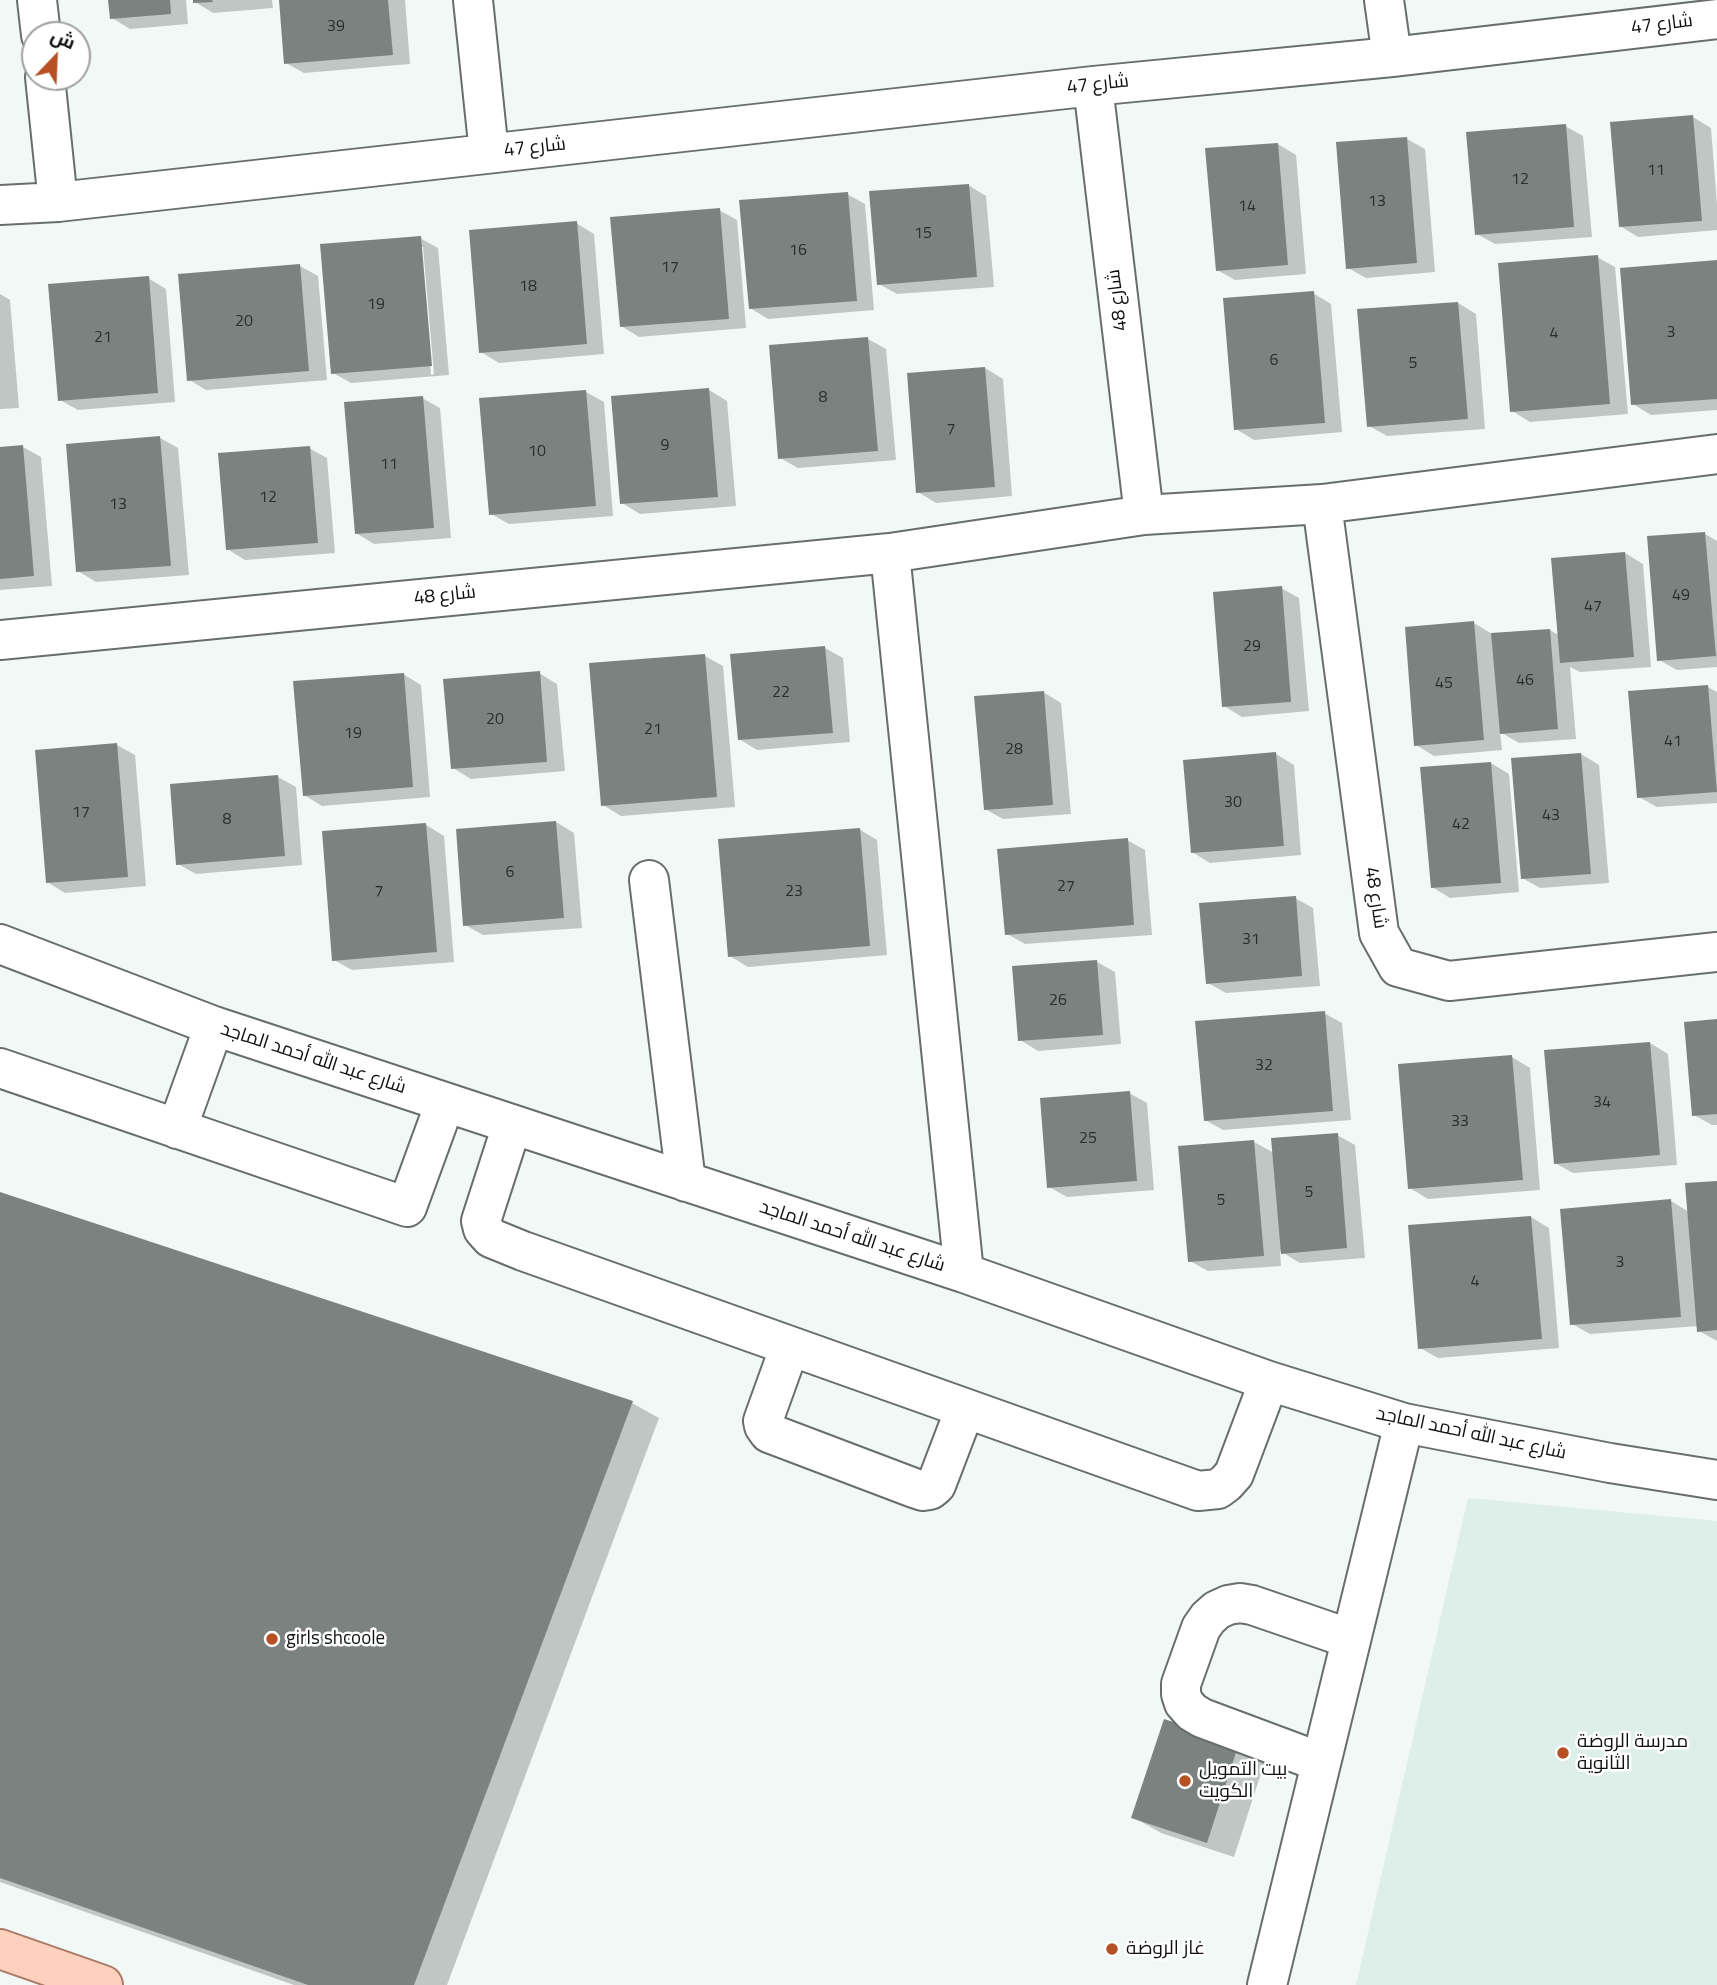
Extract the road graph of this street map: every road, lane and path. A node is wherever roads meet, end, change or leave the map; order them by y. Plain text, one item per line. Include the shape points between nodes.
1 (37, 0) edge
2 (472, 0) edge
3 (1384, 0) edge
4 (1710, 13) edge
5 (39, 21) edge
6 (1392, 57) junction
7 (1093, 86) junction
8 (46, 91) edge
9 (489, 153) junction
10 (58, 202) junction
11 (0, 205) edge
12 (1717, 454) edge
13 (1322, 504) junction
14 (1143, 515) junction
15 (890, 553) junction
16 (0, 640) edge
17 (649, 880) dead end
18 (0, 944) edge
19 (1717, 952) edge
20 (214, 1026) junction
21 (0, 1068) edge
22 (445, 1103) junction
23 (512, 1125) junction
24 (177, 1129) junction
25 (686, 1182) junction
26 (964, 1273) junction
27 (790, 1346) junction
28 (1269, 1381) junction
29 (965, 1409) junction
30 (1404, 1423) junction
31 (1717, 1479) edge
32 (1351, 1639) junction
33 (1320, 1762) junction
34 (0, 1949) edge
35 (103, 1985) edge
36 (1267, 1985) edge

1 - 5 street
2 - 9 street, شارع 47
3 - 6 street
4 - 6 street, شارع 47
6 - 7 street, شارع 47
7 - 9 street, شارع 47
7 - 14 street, شارع 48
8 - 10 street
9 - 10 street, شارع 47
10 - 11 street, شارع 47
12 - 13 street, شارع 48
13 - 14 street, شارع 48
13 - 19 street, شارع 48 via 1379,933 1398,967 1449,981
14 - 15 street, شارع 48
15 - 16 street, شارع 48
15 - 26 street
17 - 25 street
18 - 20 street, شارع عبد الله أحمد الماجد
20 - 22 street, شارع عبد الله أحمد الماجد
20 - 24 street
21 - 24 street
22 - 23 street, شارع عبد الله أحمد الماجد
22 - 24 street via 407,1207
23 - 25 street, شارع عبد الله أحمد الماجد
23 - 27 street via 481,1221 491,1238
25 - 26 street, شارع عبد الله أحمد الماجد
26 - 28 street, شارع عبد الله أحمد الماجد
27 - 29 street
27 - 29 street via 763,1421 769,1433 914,1488 930,1490 941,1478
28 - 29 street via 1234,1474 1218,1489 1207,1492
28 - 30 street, شارع عبد الله أحمد الماجد
30 - 31 street, شارع عبد الله أحمد الماجد
30 - 32 street
32 - 33 street
32 - 33 street via 1252,1605 1227,1605 1201,1628 1181,1684 1184,1703 1202,1718
33 - 36 street
34 - 35 main road

